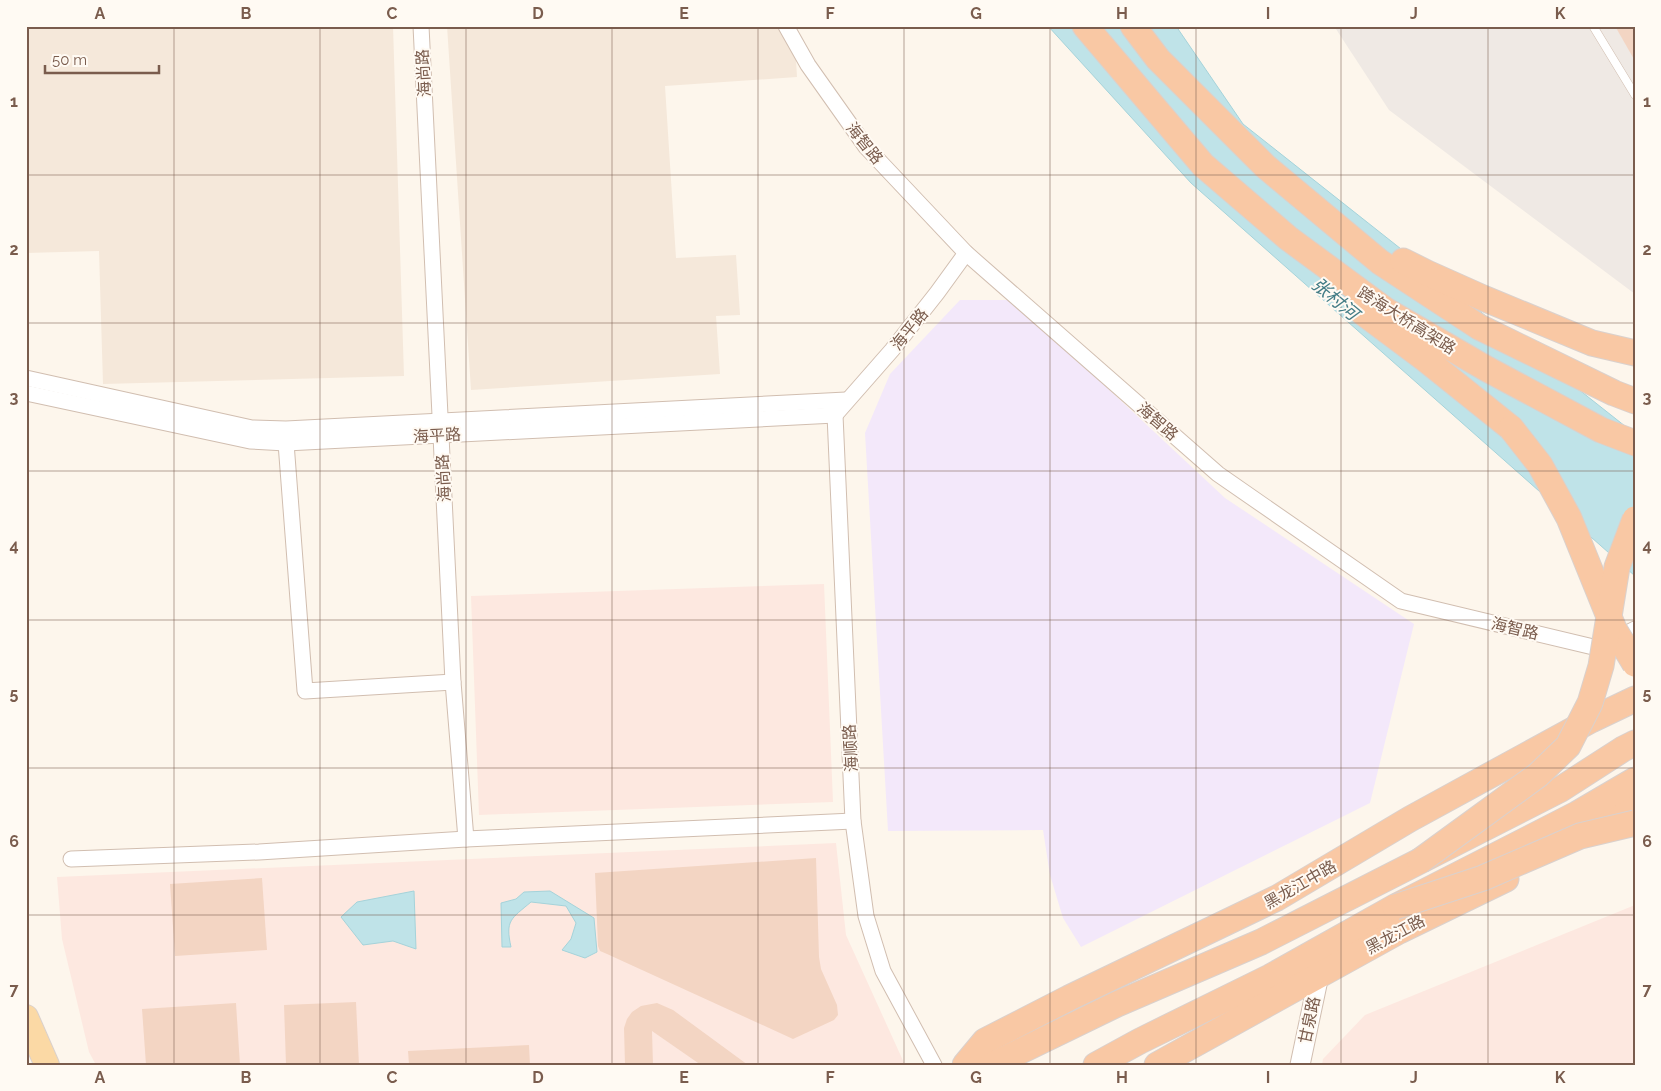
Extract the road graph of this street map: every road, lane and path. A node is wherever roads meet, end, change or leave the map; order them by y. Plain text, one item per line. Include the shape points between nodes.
1 (421, 26) edge
2 (786, 26) edge
3 (1068, 26) edge
4 (1086, 26) edge
5 (1133, 26) edge
6 (1142, 26) edge
7 (1593, 26) edge
8 (1158, 59) junction
9 (1635, 95) edge
10 (1203, 165) junction
11 (1310, 203) junction
12 (1288, 238) junction
13 (966, 253) junction
14 (1635, 354) edge
15 (26, 378) edge
16 (26, 393) edge
17 (846, 400) junction
18 (1635, 401) edge
19 (835, 415) junction
20 (441, 428) junction
21 (286, 443) junction
22 (1635, 443) edge
23 (1635, 519) edge
24 (1630, 631) edge
25 (1598, 647) junction
26 (1635, 665) edge
27 (453, 682) junction
28 (1635, 699) edge
29 (1635, 742) edge
30 (1635, 780) edge
31 (1635, 806) edge
32 (853, 821) junction
33 (1635, 823) edge
34 (466, 839) junction
35 (71, 859) dead end
36 (1420, 861) junction
37 (1395, 907) junction
38 (1318, 975) junction
39 (26, 1017) edge
40 (47, 1065) edge
41 (934, 1065) edge
42 (965, 1065) edge
43 (992, 1065) edge
44 (1096, 1065) edge
45 (1157, 1065) edge
46 (1300, 1065) edge

1 - 20 street, 海尚路
2 - 13 street, 海智路 via 808,65 866,147
3 - 10 highway
4 - 10 highway, 跨海大桥高架路
5 - 8 highway, 跨海大桥高架路
6 - 8 highway
7 - 9 lane
8 - 11 highway, 跨海大桥高架路 via 1265,166
10 - 12 highway, 跨海大桥高架路
11 - 14 highway via 1381,249 1427,273 1592,343
11 - 18 highway, 跨海大桥高架路 via 1380,262 1479,327
12 - 22 highway, 跨海大桥高架路 via 1387,311 1601,430
12 - 26 highway, bridge via 1337,293 1511,428 1540,465 1569,518 1614,629
13 - 17 street, 海平路 via 892,350
13 - 25 street, 海智路 via 1218,474 1401,601
15 - 20 street, 海平路 via 252,428
16 - 21 street, 海平路 via 250,441
17 - 19 street, 海平路
17 - 20 street, 海平路
19 - 20 street, 海平路
19 - 32 street, 海顺路
20 - 21 street, 海平路
20 - 27 street, 海尚路
21 - 27 street via 306,691
23 - 36 highway, bridge via 1617,568 1601,666 1590,703 1568,746 1538,775
24 - 25 street
25 - 26 street, 海智路 via 1616,652
27 - 34 street, 海尚路
28 - 42 highway, 黑龙江中路 via 1410,819 1277,898 985,1041
29 - 36 highway, 黑龙江中路, bridge via 1561,789
30 - 37 highway, bridge via 1577,814
31 - 38 highway, 黑龙江路 via 1535,865
32 - 34 street
32 - 41 street, 海顺路 via 866,916 883,971
33 - 37 highway, bridge via 1580,836 1482,878
34 - 35 street via 259,852
36 - 43 highway, 黑龙江中路 via 1260,942 1117,1004
37 - 44 highway via 1270,977
38 - 45 highway, 黑龙江路
38 - 46 street, 甘泉路
39 - 40 main road

